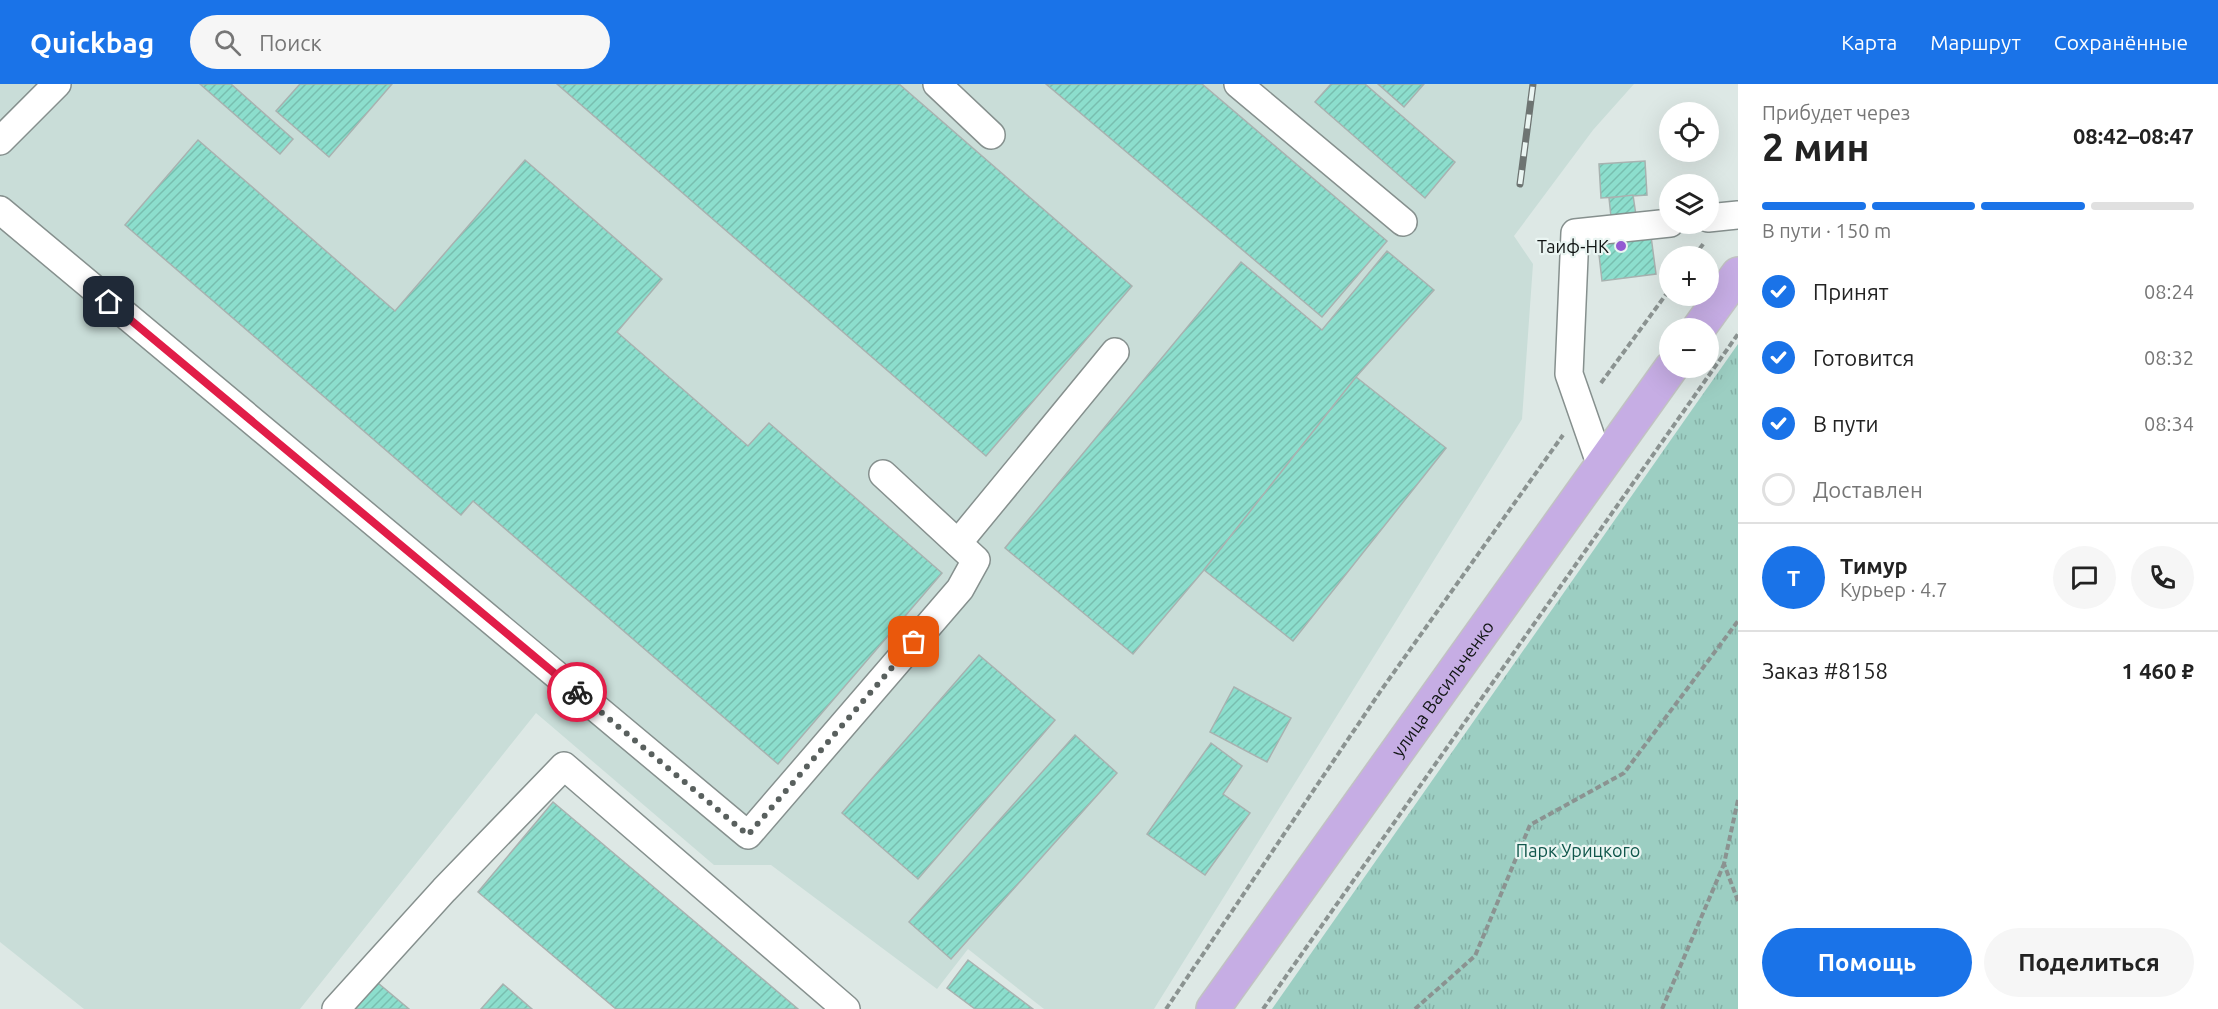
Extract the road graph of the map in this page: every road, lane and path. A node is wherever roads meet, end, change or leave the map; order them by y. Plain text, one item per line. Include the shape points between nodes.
1 (57, 84) edge
2 (937, 84) edge
3 (1238, 84) edge
4 (991, 135) dead end
5 (0, 141) edge
6 (0, 210) edge
7 (1738, 215) edge
8 (1719, 217) edge
9 (1403, 222) dead end
10 (1659, 224) edge
11 (1738, 274) edge
12 (1659, 305) edge
13 (1706, 318) edge
14 (1738, 334) edge
15 (1115, 352) dead end
16 (1664, 378) edge
17 (1581, 410) junction
18 (1601, 466) junction
19 (883, 474) dead end
20 (958, 543) junction
21 (1738, 621) edge
22 (1738, 800) edge
23 (1724, 864) junction
24 (1738, 901) edge
25 (336, 1009) edge
26 (846, 1009) edge
27 (1166, 1009) edge
28 (1213, 1009) edge
29 (1263, 1009) edge
30 (1415, 1009) edge
31 (1662, 1009) edge

1 - 5 lane
2 - 4 lane
3 - 9 lane
6 - 20 lane via 748,835 960,590 976,560
7 - 8 lane
10 - 17 lane via 1575,233 1569,374
11 - 13 main road
12 - 17 path
14 - 29 path
15 - 20 lane
16 - 18 main road, улица Васильченко
17 - 18 lane
17 - 27 path via 1382,690
18 - 28 main road, улица Васильченко
19 - 20 lane
21 - 30 path via 1624,773 1530,825 1475,956
22 - 23 path
23 - 24 path
23 - 31 path
25 - 26 lane via 564,766

